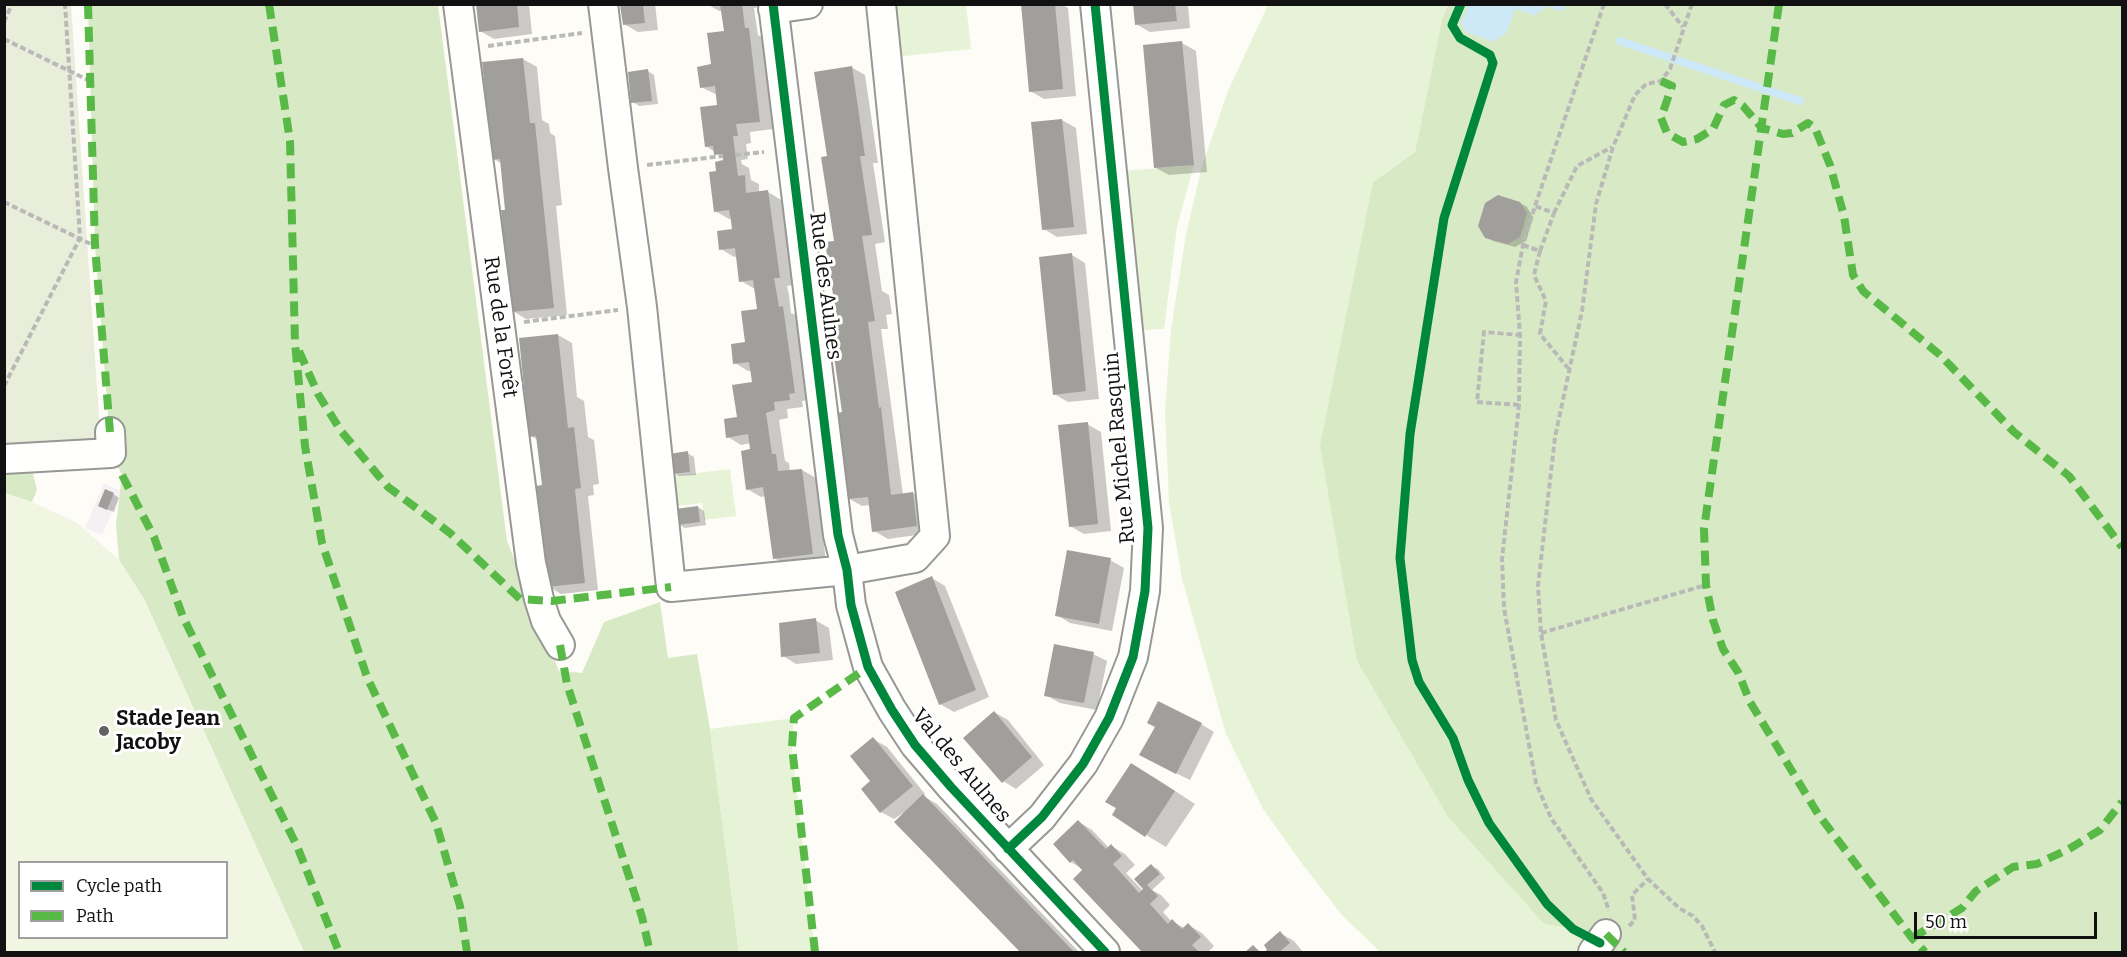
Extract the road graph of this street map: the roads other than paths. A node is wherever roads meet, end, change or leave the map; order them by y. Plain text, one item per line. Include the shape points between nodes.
1 (458, 4) edge
2 (808, 4) edge
3 (881, 4) edge
4 (1095, 4) edge
5 (773, 7) edge
6 (605, 17) edge
7 (110, 432) dead end
8 (4, 459) edge
9 (847, 570) junction
10 (560, 645) dead end
11 (1008, 849) junction
12 (1105, 952) edge

1 - 10 street, Rue de la Forêt via 531,563 538,599
2 - 5 street
3 - 9 street via 935,536 915,558
4 - 11 street, Rue Michel Rasquin via 1148,528 1145,591 1134,657 1108,718 1083,764 1042,817
5 - 9 street, Rue des Aulnes via 838,535
6 - 9 street via 642,307 671,587
7 - 8 street via 111,453
9 - 11 street, Val des Aulnes via 851,606 868,667 892,710 915,746
11 - 12 street, Val des Aulnes

